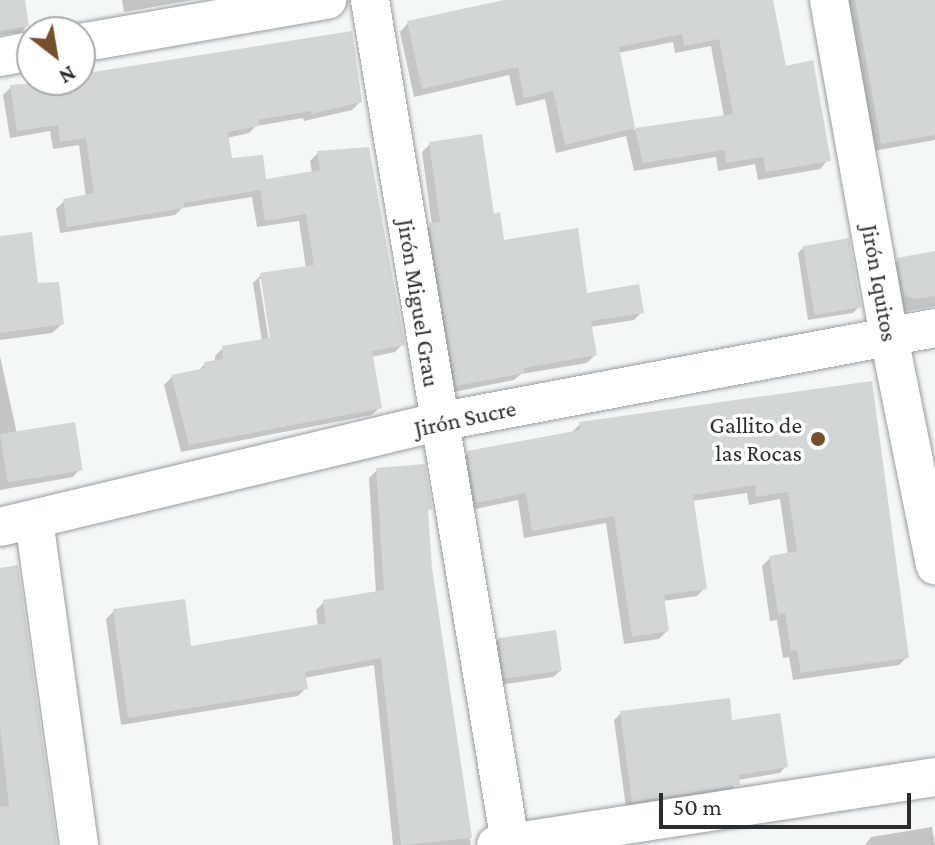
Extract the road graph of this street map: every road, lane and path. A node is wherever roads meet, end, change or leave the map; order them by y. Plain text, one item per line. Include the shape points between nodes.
1 (327, 0) edge
2 (370, 0) edge
3 (829, 0) edge
4 (96, 40) edge
5 (935, 328) edge
6 (889, 337) junction
7 (438, 422) junction
8 (17, 523) edge
9 (935, 565) edge
10 (935, 777) edge
11 (503, 844) edge
12 (79, 845) edge

1 - 4 street
2 - 7 street, Jirón Miguel Grau
3 - 6 street, Jirón Iquitos
5 - 6 street, Jirón Sucre
6 - 7 street, Jirón Sucre
6 - 9 street, Jirón Iquitos
7 - 8 street, Jirón Sucre
7 - 11 street, Jirón Miguel Grau
8 - 12 street
10 - 11 street

